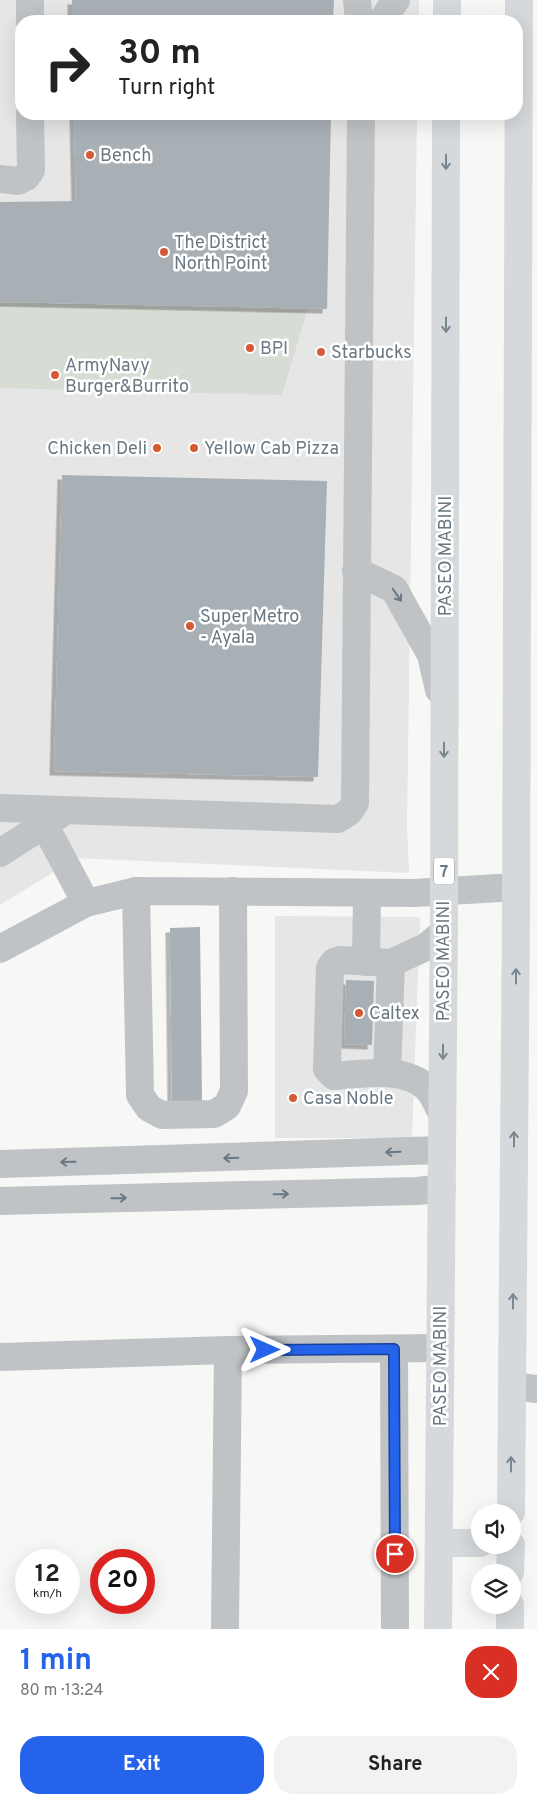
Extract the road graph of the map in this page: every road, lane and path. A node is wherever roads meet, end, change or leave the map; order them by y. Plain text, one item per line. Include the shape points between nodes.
1 (30, 0) edge
2 (357, 0) edge
3 (396, 0) edge
4 (447, 0) edge
5 (519, 0) edge
6 (30, 15) edge
7 (358, 15) edge
8 (386, 15) edge
9 (447, 15) edge
10 (519, 15) edge
11 (30, 120) edge
12 (361, 120) edge
13 (446, 120) edge
14 (519, 120) edge
15 (0, 180) edge
16 (356, 571) junction
17 (444, 718) junction
18 (0, 808) edge
19 (68, 808) junction
20 (44, 824) junction
21 (0, 853) edge
22 (516, 887) junction
23 (444, 890) junction
24 (136, 891) junction
25 (233, 891) junction
26 (367, 892) junction
27 (86, 903) junction
28 (444, 932) junction
29 (0, 949) edge
30 (379, 962) junction
31 (387, 1073) junction
32 (442, 1114) junction
33 (442, 1150) junction
34 (170, 1160) junction
35 (0, 1164) edge
36 (442, 1188) junction
37 (169, 1197) junction
38 (0, 1201) edge
39 (440, 1348) junction
40 (394, 1349) junction
41 (228, 1350) junction
42 (0, 1357) edge
43 (524, 1388) edge
44 (512, 1504) edge
45 (439, 1543) junction
46 (471, 1543) edge
47 (510, 1614) edge
48 (225, 1629) edge
49 (395, 1629) edge
50 (438, 1629) edge
51 (510, 1629) edge

1 - 6 street
2 - 7 street
3 - 8 street
4 - 9 main road
5 - 10 main road
11 - 15 street via 31,170 26,178 18,181
12 - 16 street
13 -> 17 main road, PASEO MABINI / 7
14 - 22 main road
16 -> 17 street via 394,590 431,655
16 - 19 street via 355,803 349,812 338,819
17 -> 23 main road, PASEO MABINI / 7
18 - 19 street
19 - 20 street
20 - 21 street
20 - 27 street
22 - 23 street
43 -> 22 main road
23 - 26 street
23 - 28 main road, PASEO MABINI / 7
24 - 25 street
24 - 25 street via 140,1095 149,1108 162,1115 214,1114 226,1106 234,1091
24 - 27 street
25 - 26 street
26 - 30 street
27 - 29 street
28 - 30 street via 426,947
28 -> 32 main road, PASEO MABINI / 7
30 - 31 street
30 - 31 street via 340,960 330,968 327,1069 334,1076
31 - 32 street via 406,1076 427,1087
32 - 33 main road, PASEO MABINI / 7
33 -> 34 street
33 - 36 main road, PASEO MABINI / 7
34 -> 35 street
34 - 37 street
37 -> 36 street
36 - 39 main road, PASEO MABINI / 7
38 -> 37 street
39 - 40 street
39 - 45 main road, PASEO MABINI / 7
40 - 41 street
40 - 49 street
41 - 42 street
41 - 48 street
44 -> 43 main road
45 - 46 main road
45 - 50 main road, PASEO MABINI / 7
47 - 51 main road

